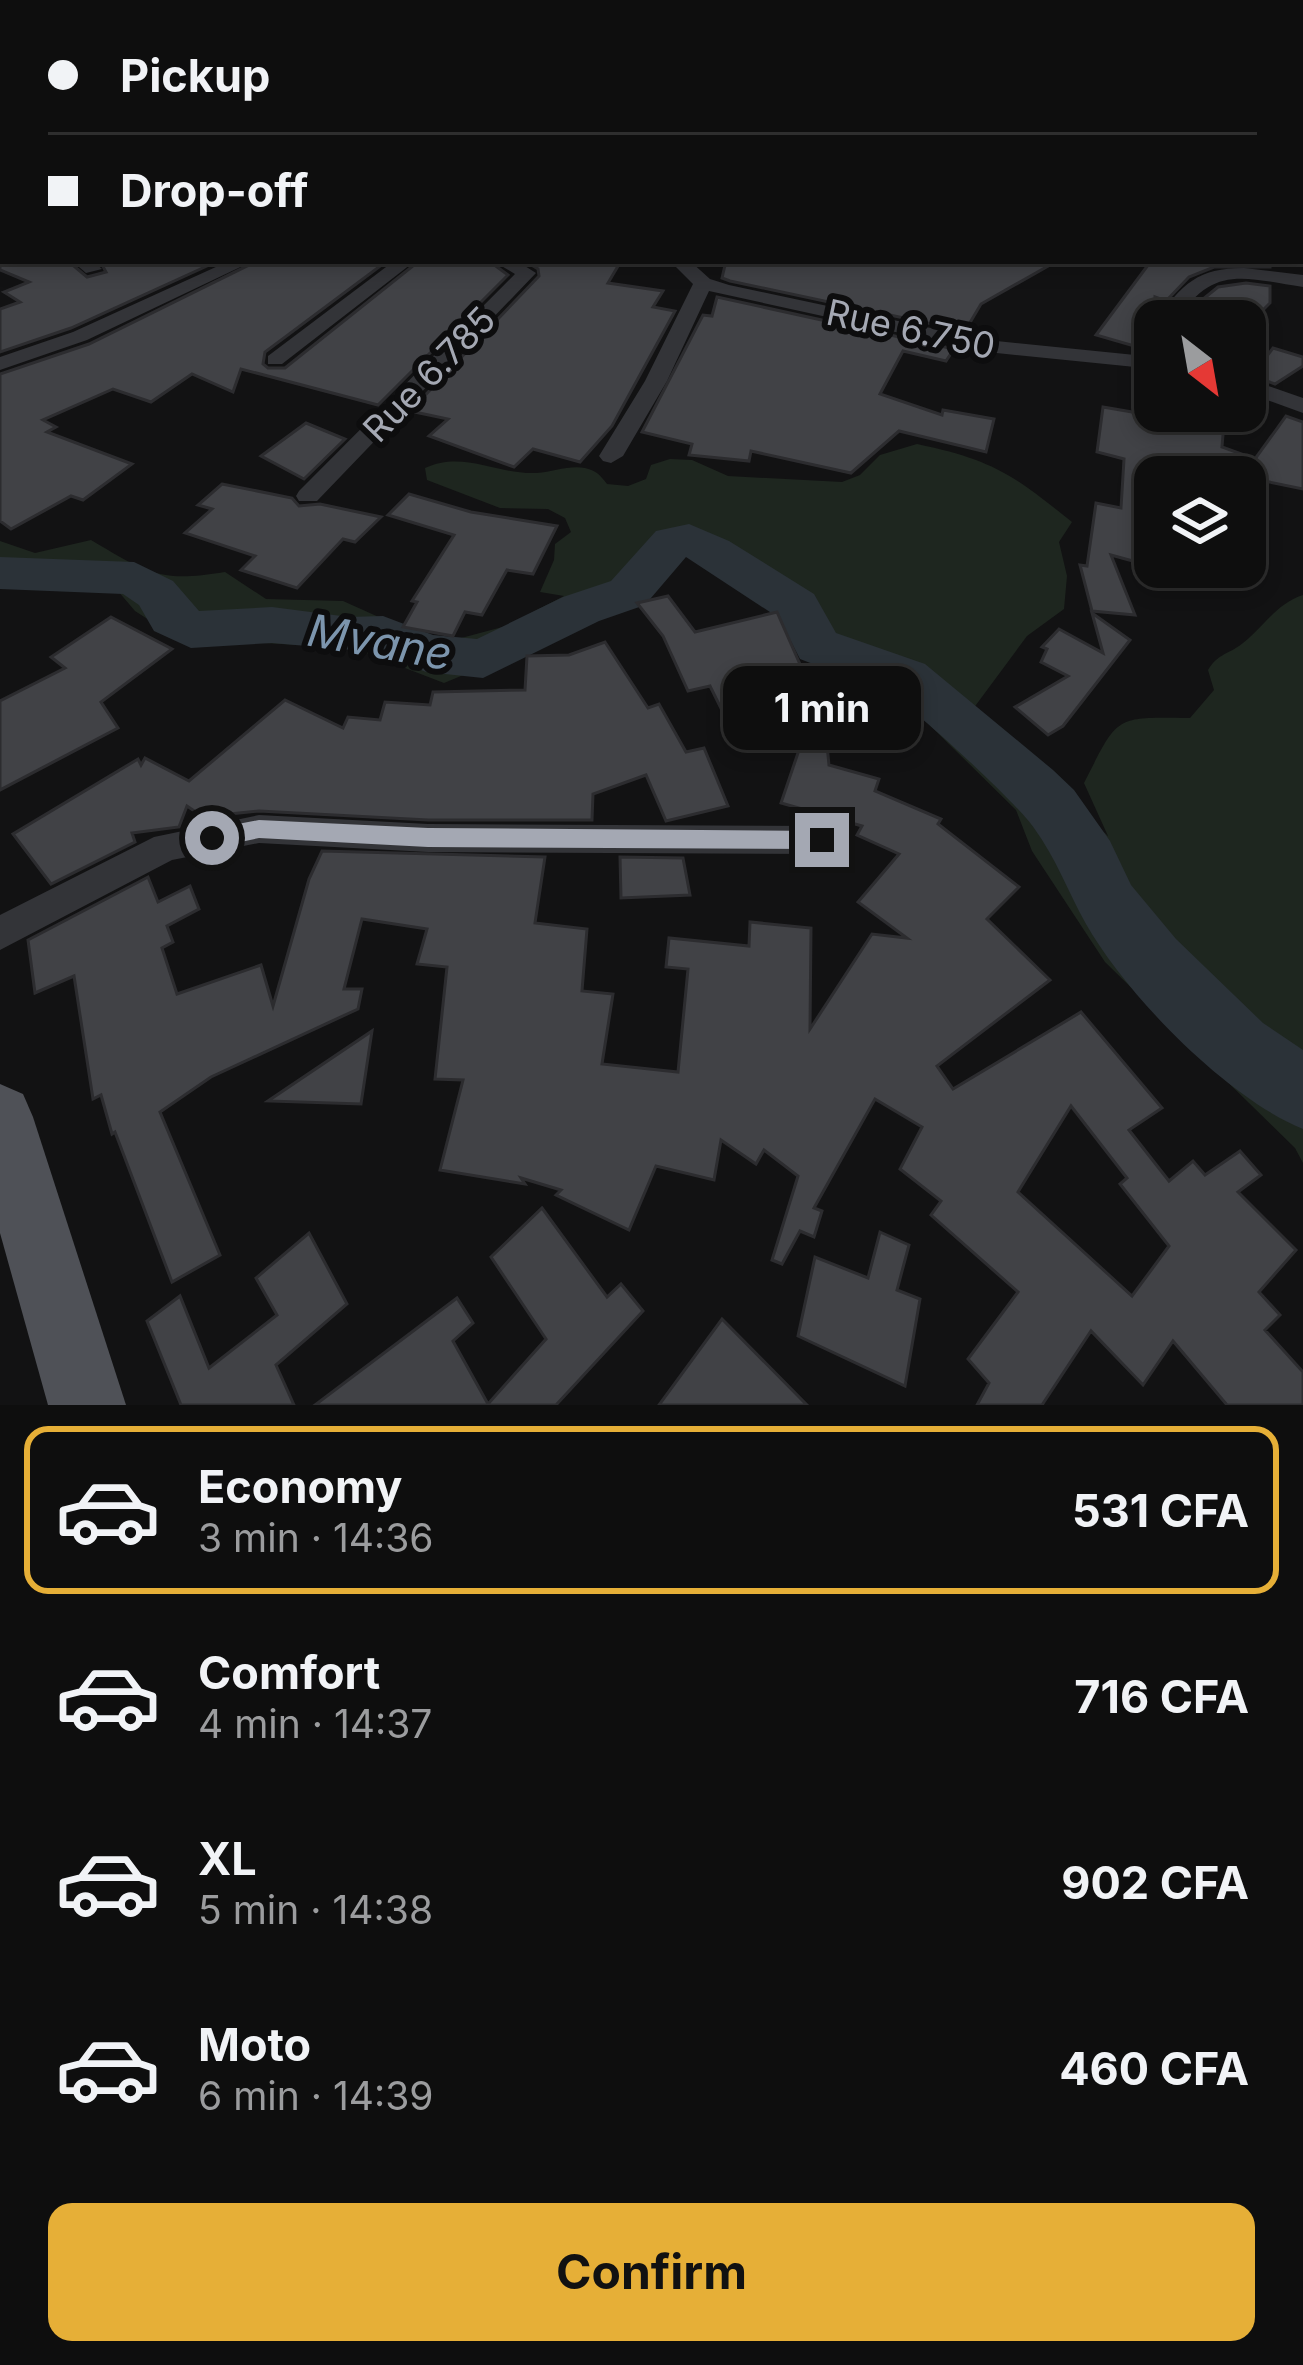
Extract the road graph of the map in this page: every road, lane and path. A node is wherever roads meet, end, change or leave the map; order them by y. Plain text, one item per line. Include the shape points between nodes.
1 (237, 264) edge
2 (402, 264) edge
3 (508, 264) edge
4 (682, 264) edge
5 (1303, 280) edge
6 (703, 283) junction
7 (1180, 300) edge
8 (275, 359) dead end
9 (1134, 361) edge
10 (0, 364) edge
11 (1266, 393) edge
12 (1303, 406) edge
13 (611, 456) dead end
14 (308, 496) dead end
15 (822, 840) dead end
16 (0, 933) edge
17 (0, 1117) edge
18 (87, 1405) edge

1 - 10 street
2 - 8 street
3 - 14 street, Rue 6.785 via 527,273
4 - 6 street
5 - 7 street via 1227,274 1190,285
6 - 9 street, Rue 6.750 via 987,346
6 - 13 street
11 - 12 street
15 - 16 street via 259,829 166,848
17 - 18 main road

